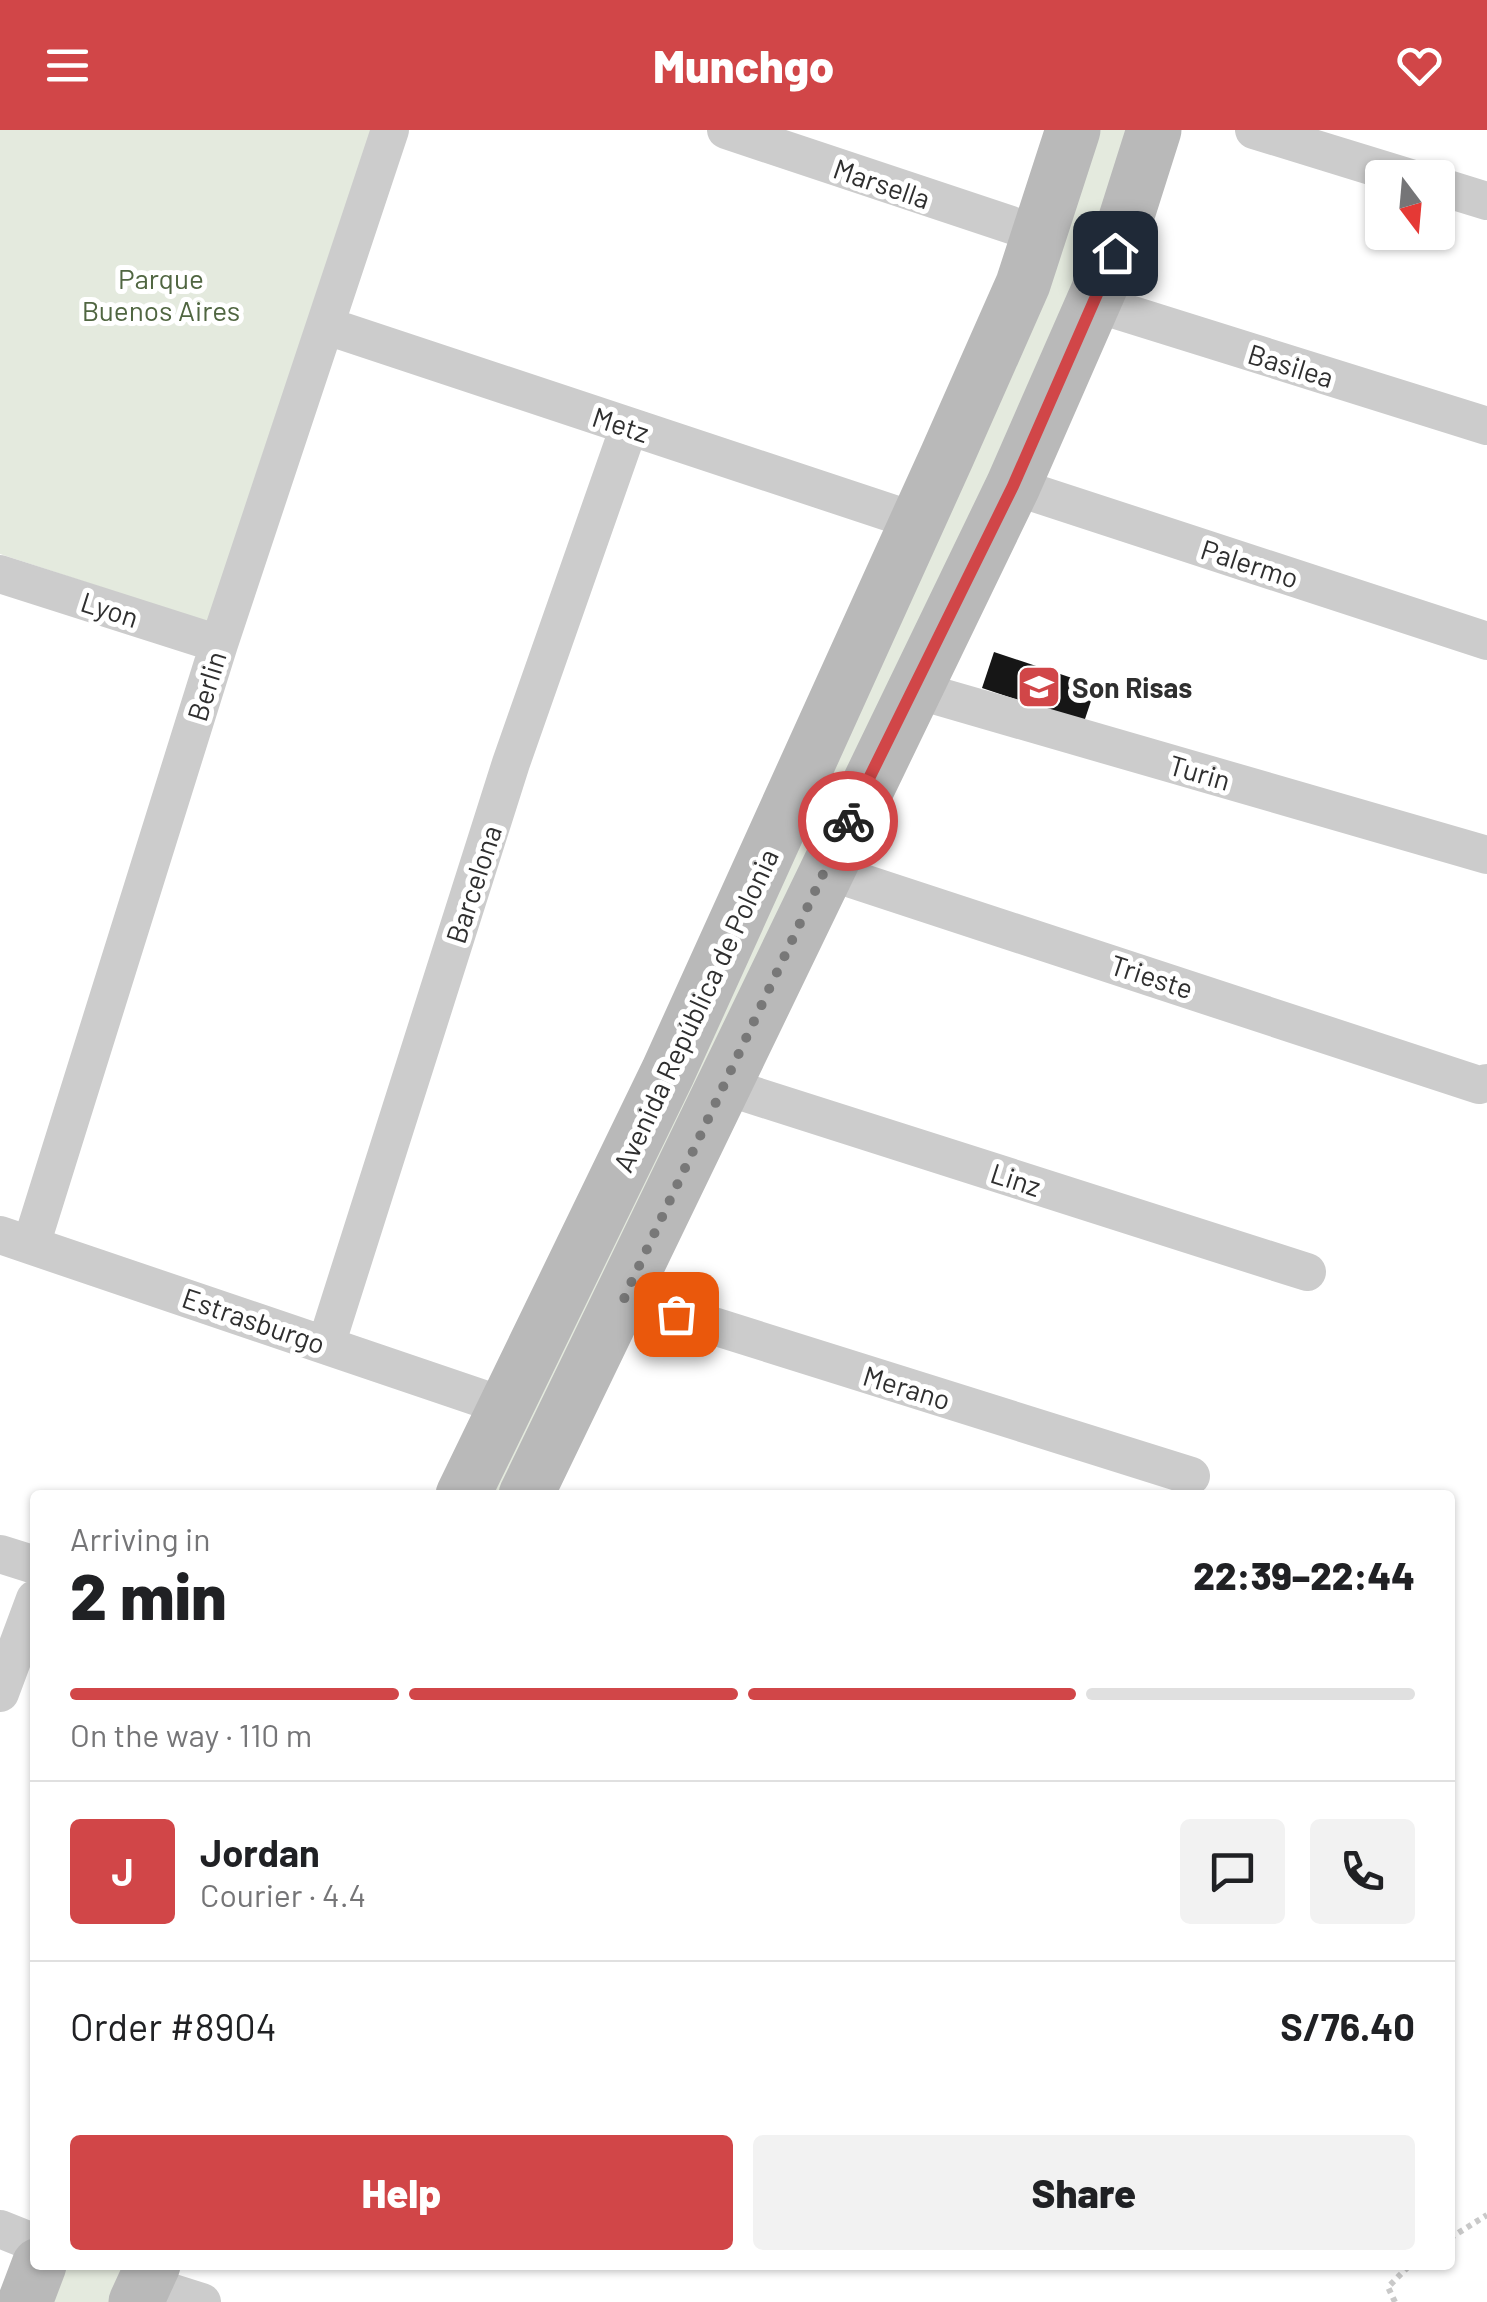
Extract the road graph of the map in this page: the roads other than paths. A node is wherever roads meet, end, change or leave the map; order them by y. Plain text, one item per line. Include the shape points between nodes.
1 (390, 130) edge
2 (726, 130) edge
3 (1073, 130) edge
4 (1154, 130) edge
5 (1254, 130) edge
6 (1365, 164) edge
7 (1455, 191) edge
8 (1487, 201) edge
9 (1038, 234) junction
10 (1094, 303) junction
11 (328, 326) junction
12 (1487, 426) edge
13 (629, 427) junction
14 (1013, 486) junction
15 (915, 522) junction
16 (0, 574) edge
17 (1487, 641) edge
18 (220, 644) junction
19 (912, 689) junction
20 (1487, 855) edge
21 (824, 870) junction
22 (1483, 1084) edge
23 (724, 1086) junction
24 (16, 1240) edge
25 (1307, 1272) dead end
26 (624, 1298) junction
27 (326, 1345) junction
28 (507, 1407) junction
29 (1190, 1476) dead end
30 (465, 1490) edge
31 (530, 1490) edge
32 (0, 1554) edge
33 (30, 1564) edge
34 (30, 1612) edge
35 (0, 1693) edge
36 (0, 2229) edge
37 (30, 2241) edge
38 (38, 2270) edge
39 (145, 2284) edge
40 (26, 2302) edge
41 (202, 2302) edge

1 - 11 street, Berlin
2 - 9 street, Marsella
3 - 9 main road, Avenida República de Polonia
4 - 10 main road, Avenida República de Polonia
5 - 6 street
7 - 8 street
9 - 15 main road, Avenida República de Polonia
10 - 12 street, Basilea
10 - 14 main road, Avenida República de Polonia
11 - 13 street, Metz
11 - 18 street, Berlin
13 - 15 street, Metz
13 - 27 street, Barcelona via 511,763
14 - 17 street, Palermo
14 - 19 main road, Avenida República de Polonia
15 - 28 main road, Avenida República de Polonia via 676,1054
16 - 18 street, Lyon
18 - 24 street, Berlin
19 - 20 street, Turin
19 - 21 main road, Avenida República de Polonia
21 - 22 street, Trieste
21 - 23 main road, Avenida República de Polonia
23 - 25 street, Linz
23 - 26 main road, Avenida República de Polonia
24 - 27 street, Estrasburgo
26 - 29 street, Merano
26 - 31 main road, Avenida República de Polonia
27 - 28 street, Estrasburgo
28 - 30 main road, Avenida República de Polonia
32 - 33 street
34 - 35 street
36 - 37 street
38 - 40 main road
39 - 41 street

